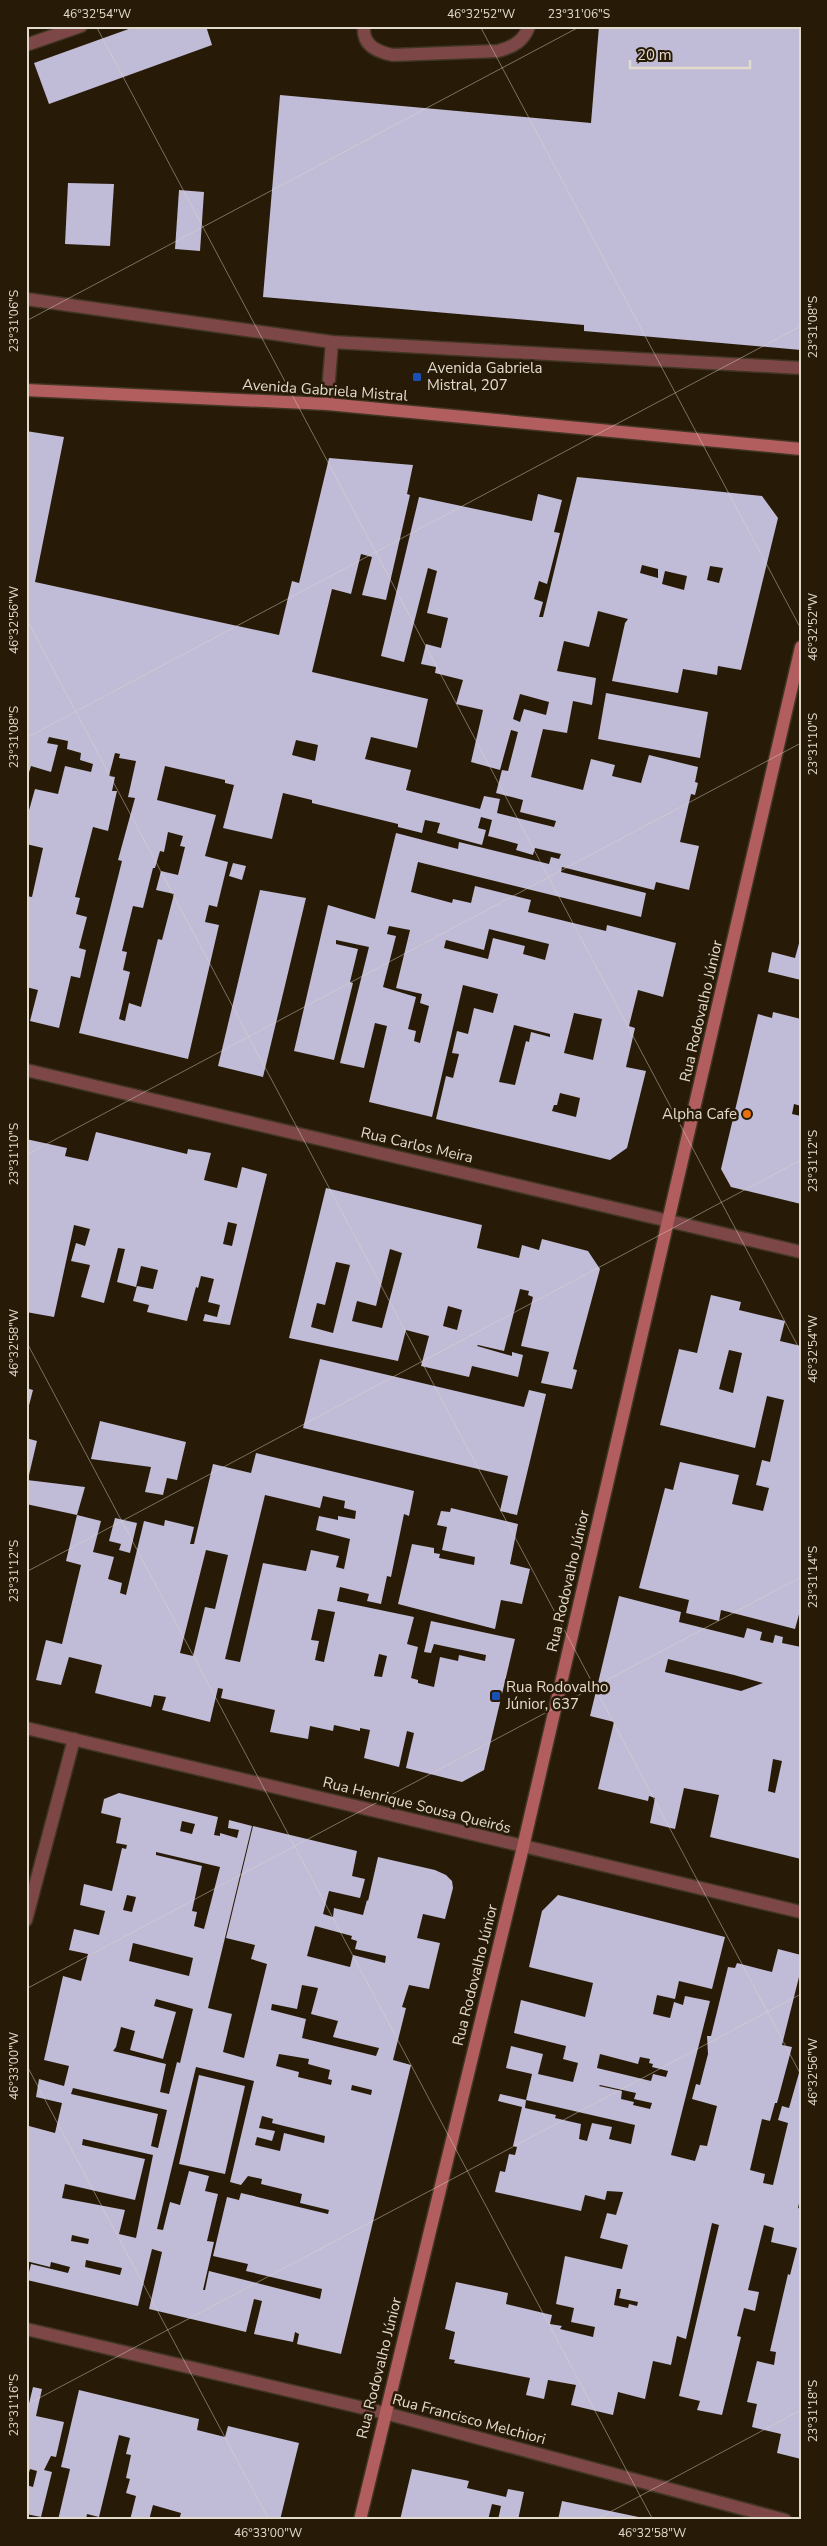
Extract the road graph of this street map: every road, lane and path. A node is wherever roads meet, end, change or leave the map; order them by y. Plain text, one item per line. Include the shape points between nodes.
1 (81, 26) edge
2 (364, 26) edge
3 (529, 26) edge
4 (26, 45) edge
5 (26, 299) edge
6 (332, 342) junction
7 (801, 368) edge
8 (26, 390) edge
9 (327, 404) junction
10 (801, 449) edge
11 (801, 647) edge
12 (26, 1070) edge
13 (669, 1221) junction
14 (801, 1252) edge
15 (26, 1728) edge
16 (74, 1739) junction
17 (523, 1847) junction
18 (801, 1912) edge
19 (26, 1920) edge
20 (26, 2329) edge
21 (385, 2413) junction
22 (360, 2520) edge
23 (785, 2520) edge

1 - 4 street
2 - 3 street via 364,38 370,46 394,55 498,51 512,47 524,38
5 - 6 street
6 - 7 street
6 - 9 street
8 - 9 main road, Avenida Gabriela Mistral
9 - 10 main road, Avenida Gabriela Mistral
11 - 13 main road, Rua Rodovalho Júnior
12 - 13 street, Rua Carlos Meira
13 - 14 street, Rua Carlos Meira
13 - 17 main road, Rua Rodovalho Júnior
15 - 16 street, Rua Henrique Sousa Queirós
16 - 17 street, Rua Henrique Sousa Queirós
16 - 19 street
17 - 18 street, Rua Henrique Sousa Queirós
17 - 21 main road, Rua Rodovalho Júnior
20 - 21 street, Rua Francisco Melchiori
21 - 22 main road, Rua Rodovalho Júnior
21 - 23 street, Rua Francisco Melchiori

